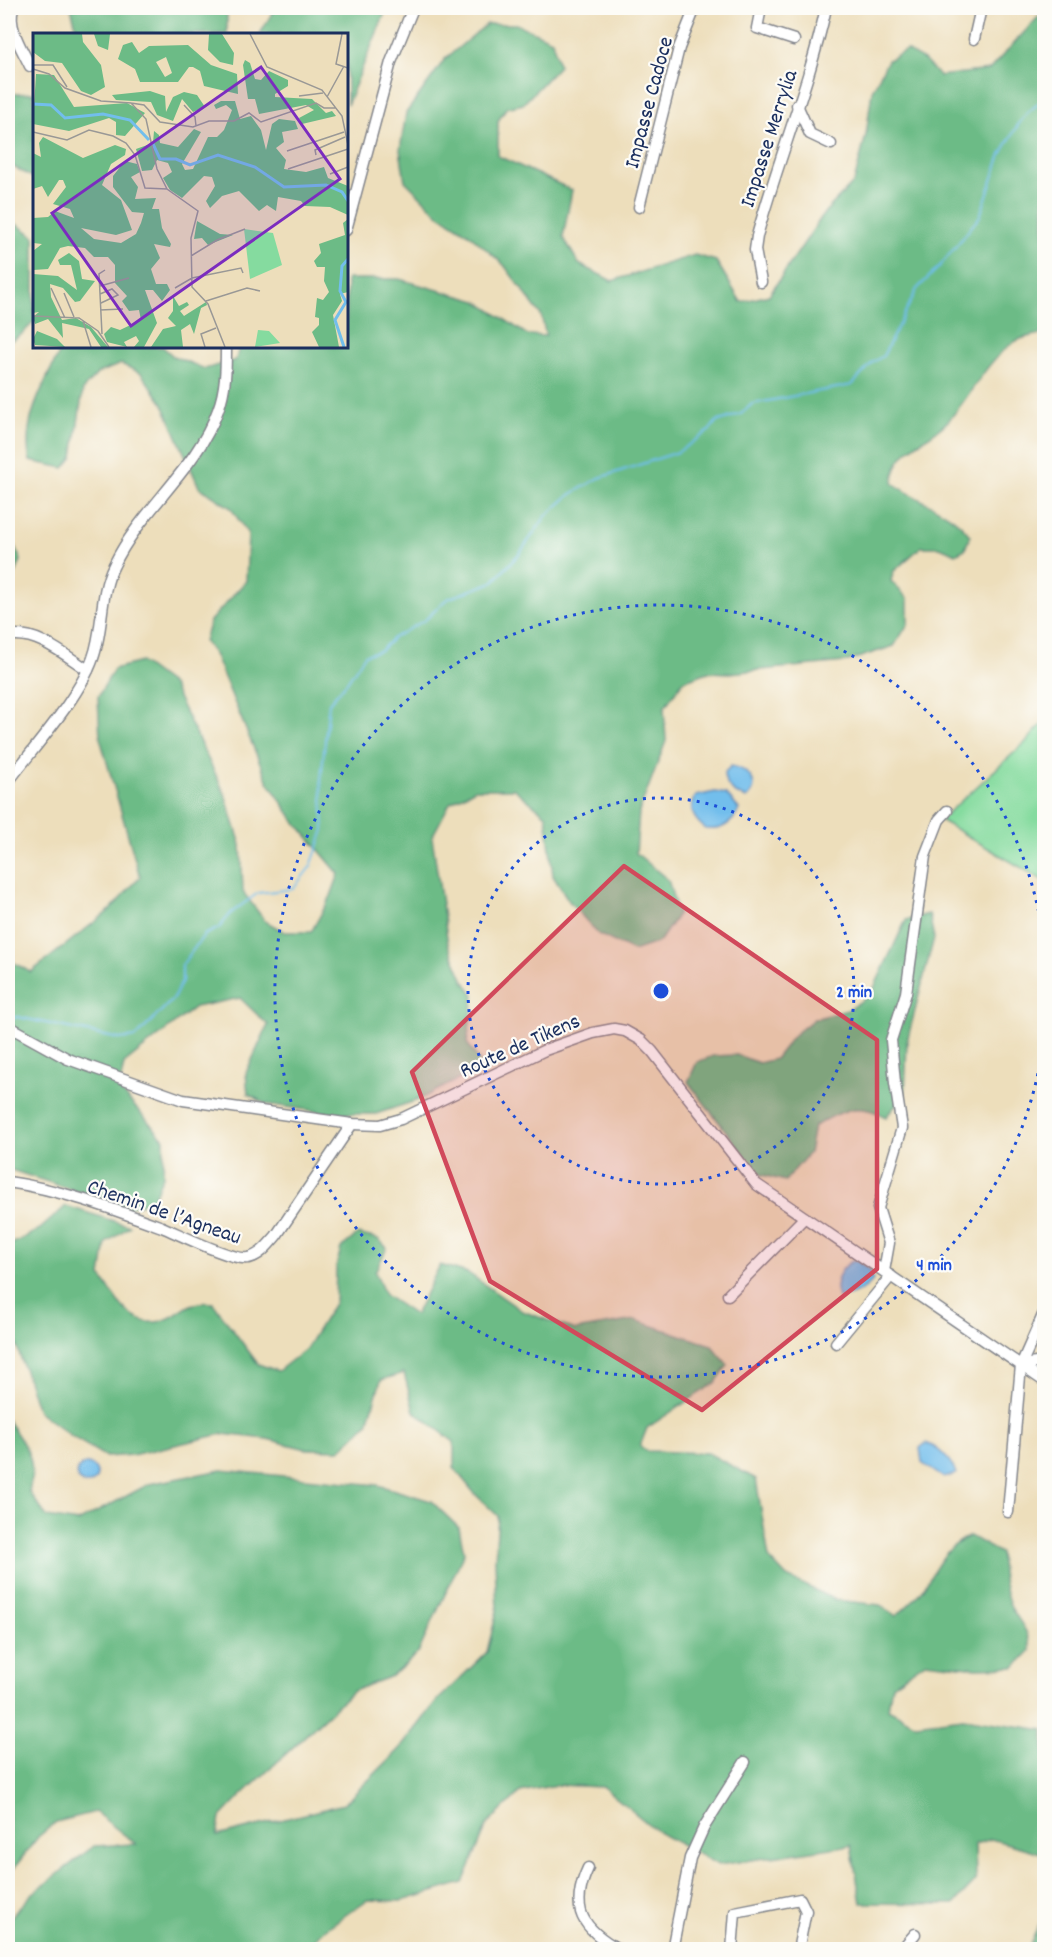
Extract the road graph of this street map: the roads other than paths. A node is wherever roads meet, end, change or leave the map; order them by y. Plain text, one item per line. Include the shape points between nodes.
1 (13, 8) edge
2 (413, 8) edge
3 (695, 8) edge
4 (761, 8) edge
5 (826, 8) edge
6 (981, 8) edge
7 (974, 39) dead end
8 (794, 40) dead end
9 (30, 66) dead end
10 (797, 105) junction
11 (831, 144) dead end
12 (639, 207) dead end
13 (348, 222) edge
14 (761, 282) dead end
15 (226, 348) edge
16 (8, 636) edge
17 (88, 670) junction
18 (8, 782) edge
19 (947, 811) dead end
20 (8, 1026) edge
21 (352, 1124) junction
22 (8, 1182) edge
23 (804, 1218) junction
24 (887, 1273) junction
25 (728, 1295) dead end
26 (1044, 1313) edge
27 (836, 1343) dead end
28 (1044, 1362) edge
29 (1021, 1365) junction
30 (1044, 1381) edge
31 (1008, 1512) dead end
32 (745, 1762) dead end
33 (588, 1868) dead end
34 (915, 1934) dead end
35 (620, 1950) edge
36 (672, 1950) edge
37 (732, 1950) edge
38 (798, 1950) edge
39 (901, 1950) edge

1 - 9 street via 15,33
2 - 13 street via 391,62
3 - 12 street, Impasse Cadoce via 679,48
4 - 8 street via 757,28
5 - 10 street, Impasse Merrylia via 818,47
6 - 7 street
10 - 11 street via 810,134
10 - 14 street, Impasse Merrylia via 756,244
15 - 17 street via 225,385 208,432 114,564
16 - 17 street via 25,635 49,645
17 - 18 street
19 - 24 street via 939,820 925,856 906,993 891,1040 903,1128 878,1208 889,1243
20 - 21 street, Route de Tikens via 68,1059 183,1100
21 - 22 street, Chemin de l’Agneau via 276,1236 250,1258 231,1256 159,1226 53,1192
21 - 23 street, Route de Tikens via 380,1125 400,1119 579,1036 614,1029 625,1031 652,1051 756,1184
23 - 24 street, Route de Tikens
23 - 25 street
24 - 27 street
24 - 29 street, Route de Tikens
26 - 29 street
28 - 29 street
29 - 30 street, Route de Tikens
29 - 31 street
32 - 36 street via 704,1827 690,1858
33 - 35 street via 579,1895 582,1920
34 - 39 street
37 - 38 street via 735,1912 800,1899 806,1911

